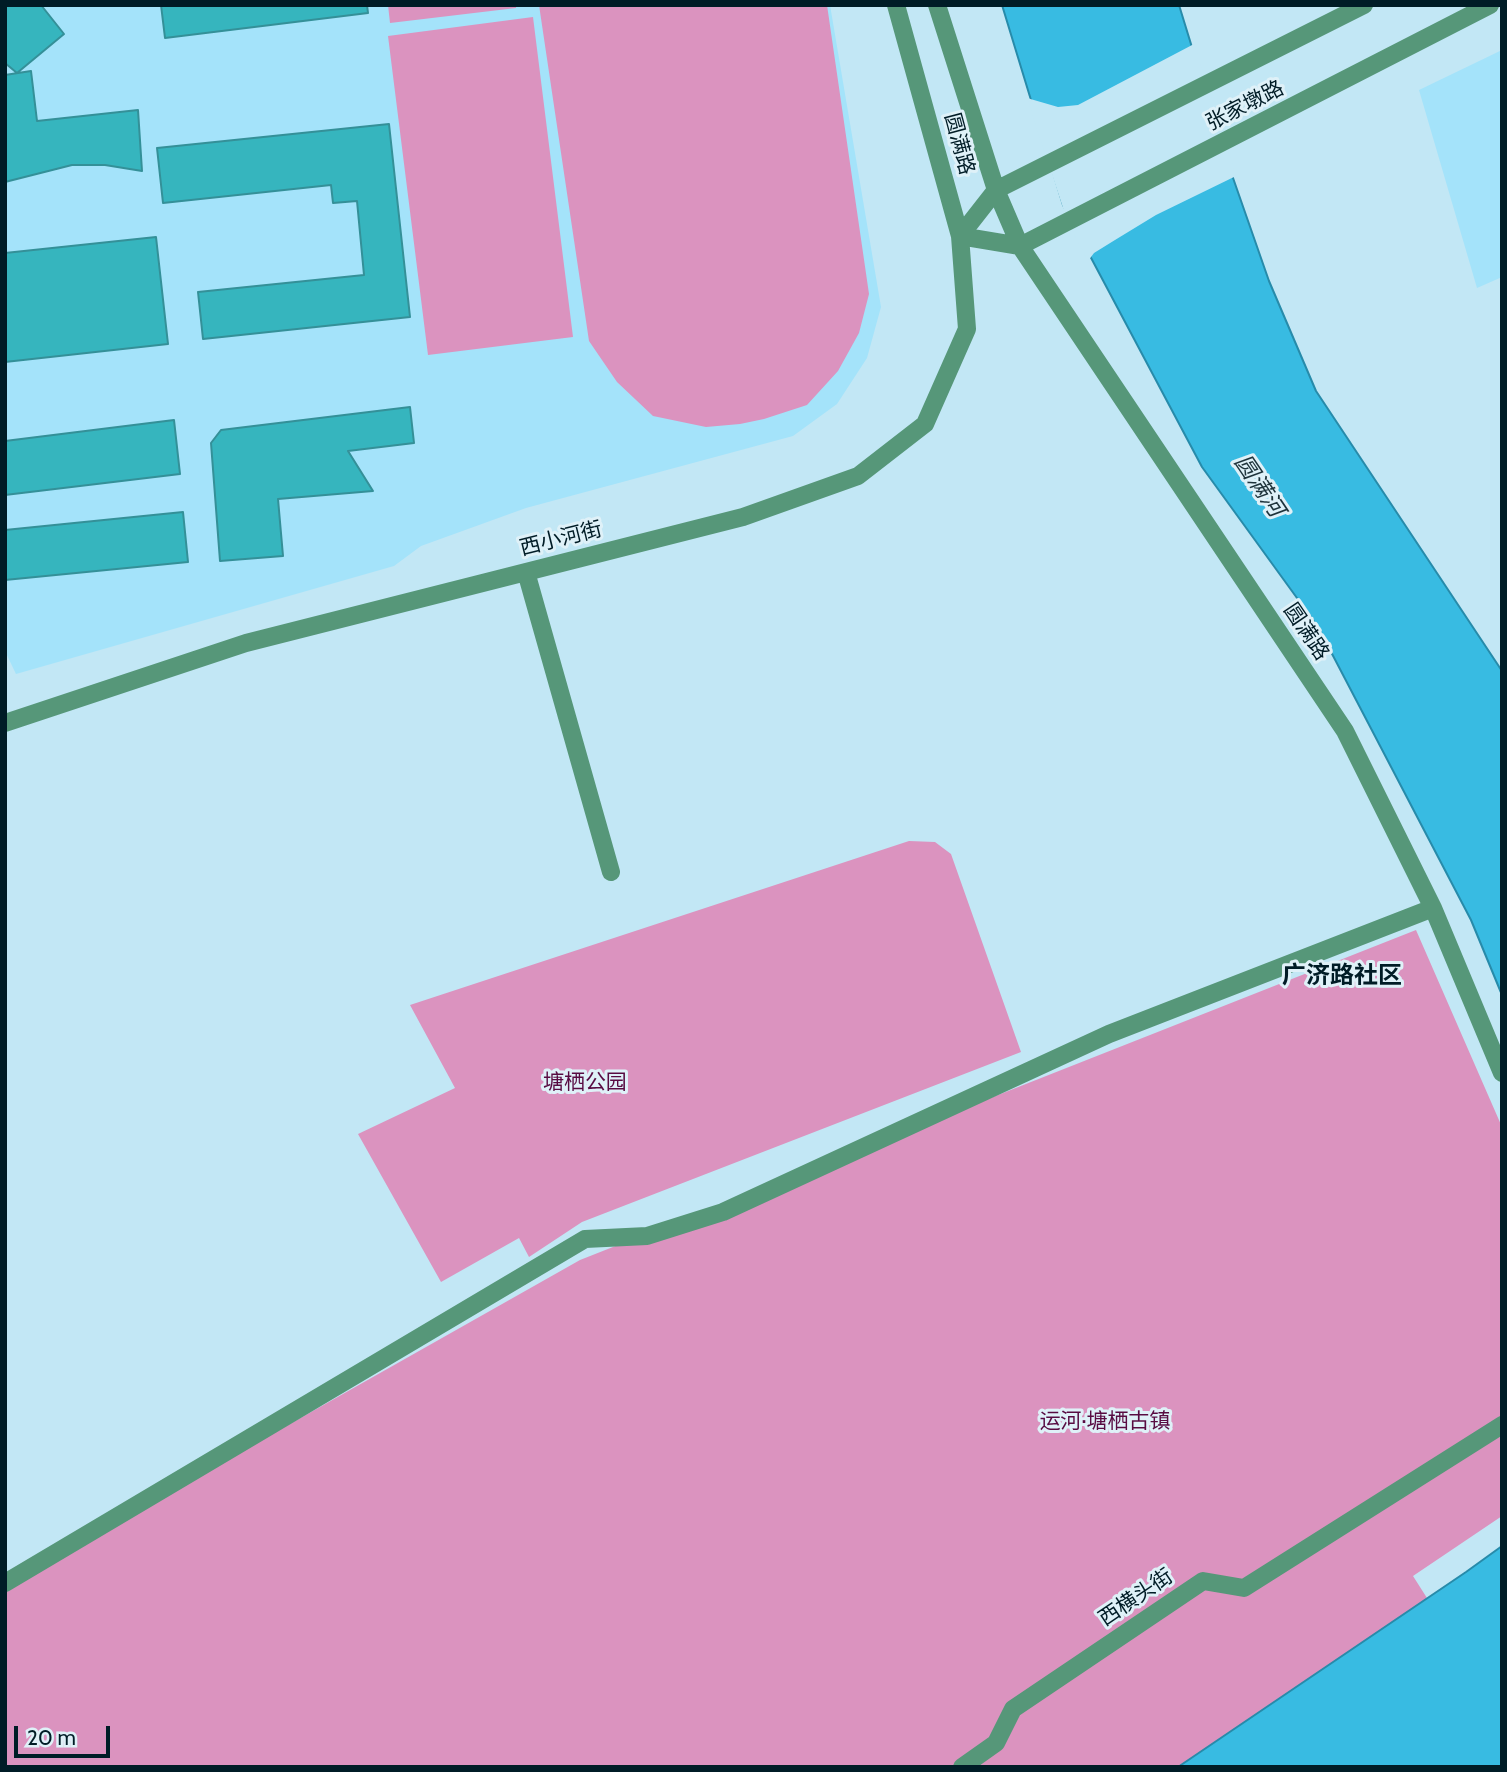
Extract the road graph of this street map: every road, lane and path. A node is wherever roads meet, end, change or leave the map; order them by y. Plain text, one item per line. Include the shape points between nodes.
1 (896, 5) edge
2 (937, 5) edge
3 (1364, 5) edge
4 (1490, 5) edge
5 (996, 190) junction
6 (960, 236) junction
7 (1020, 246) junction
8 (526, 572) junction
9 (5, 723) edge
10 (611, 872) dead end
11 (1433, 908) junction
12 (1502, 1073) edge
13 (1502, 1425) edge
14 (5, 1583) edge
15 (962, 1767) edge

1 - 6 street, 圆满路
2 - 5 street, 圆满路
3 - 5 street, 张家墩路
4 - 7 street, 张家墩路
5 - 6 street, 张家墩路
5 - 7 street, 圆满路
6 - 7 street
6 - 8 street, 西小河街 via 967,329 925,424 858,476 743,517
7 - 11 street, 圆满路 via 1345,731
8 - 9 street, 西小河街 via 246,643
8 - 10 street
11 - 12 street, 圆满路
11 - 14 street via 1109,1034 723,1212 647,1237 585,1239
13 - 15 street, 西横头街 via 1244,1588 1203,1581 1013,1709 996,1743

